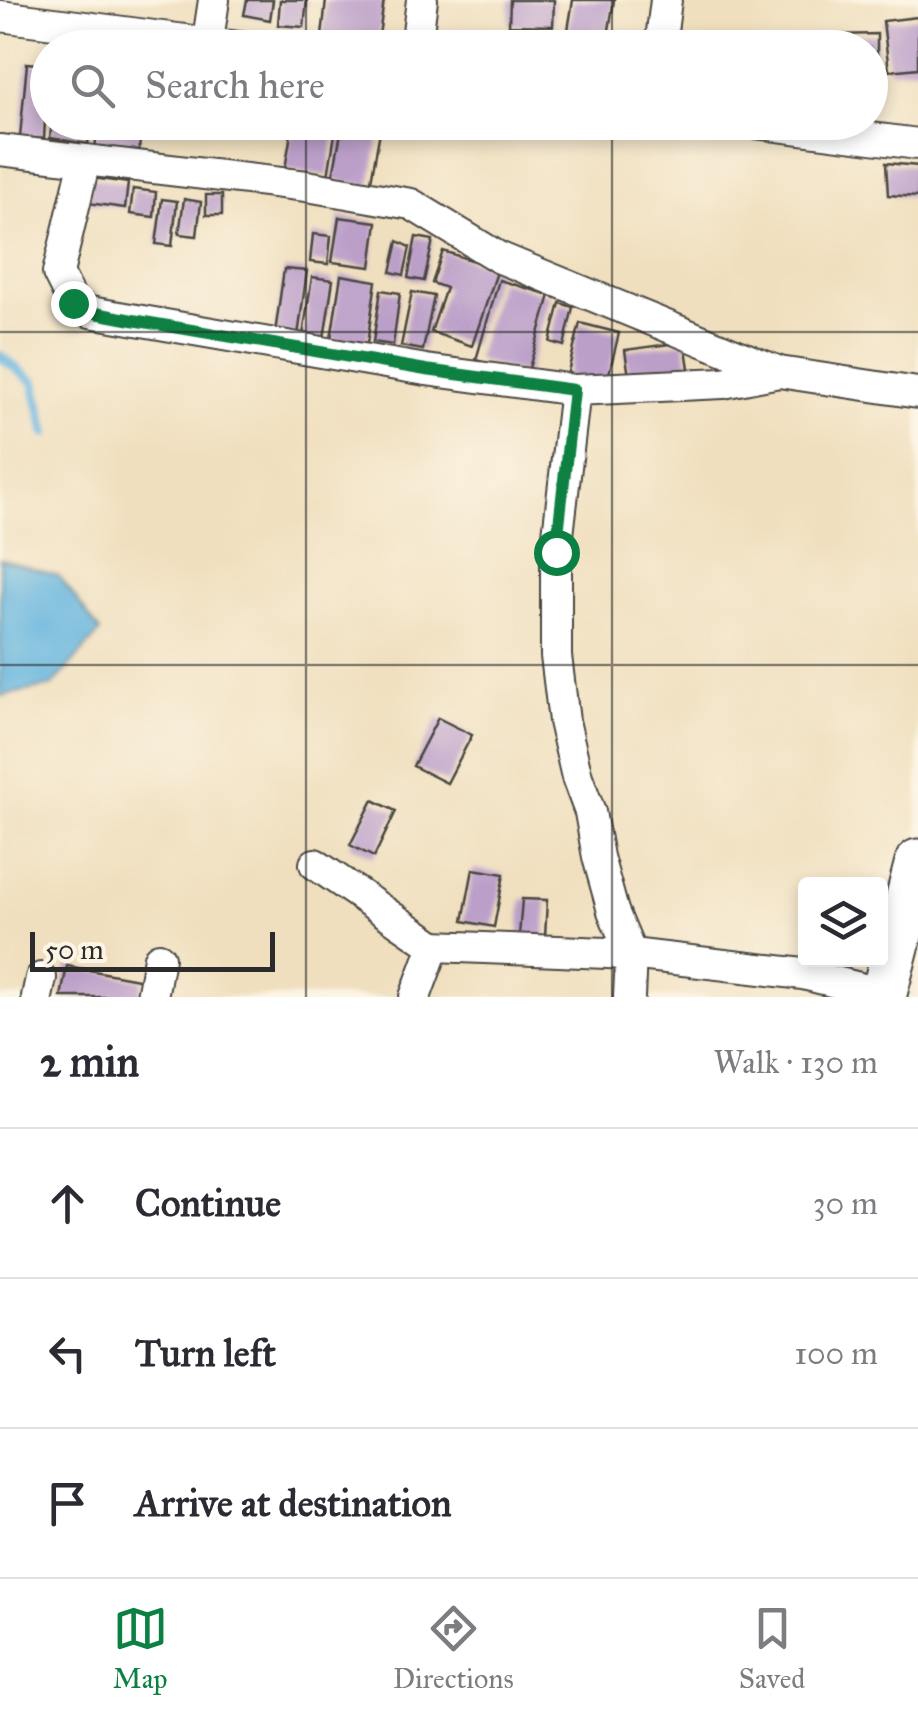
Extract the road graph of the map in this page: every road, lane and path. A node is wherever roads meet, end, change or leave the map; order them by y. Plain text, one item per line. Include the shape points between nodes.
1 (214, 0) edge
2 (422, 0) edge
3 (666, 0) edge
4 (0, 16) edge
5 (121, 30) edge
6 (210, 30) edge
7 (418, 30) edge
8 (662, 30) edge
9 (887, 140) edge
10 (918, 144) edge
11 (0, 150) edge
12 (84, 160) junction
13 (779, 372) junction
14 (574, 390) junction
15 (918, 393) edge
16 (918, 862) edge
17 (315, 864) dead end
18 (434, 946) junction
19 (912, 953) edge
20 (631, 954) junction
21 (159, 958) dead end
22 (890, 996) edge
23 (152, 997) edge
24 (415, 997) edge
25 (629, 997) edge

1 - 6 street
2 - 7 street
3 - 8 street
4 - 5 street
9 - 10 street
11 - 12 street
12 - 13 street via 411,204 498,257
12 - 14 street via 58,273 73,303 90,312
13 - 14 street via 723,383
13 - 15 street
14 - 20 street via 556,552 556,656 577,777
16 - 19 main road
17 - 18 street
18 - 20 street
18 - 24 street
19 - 22 main road
20 - 22 street via 802,974
20 - 25 street
21 - 23 street

